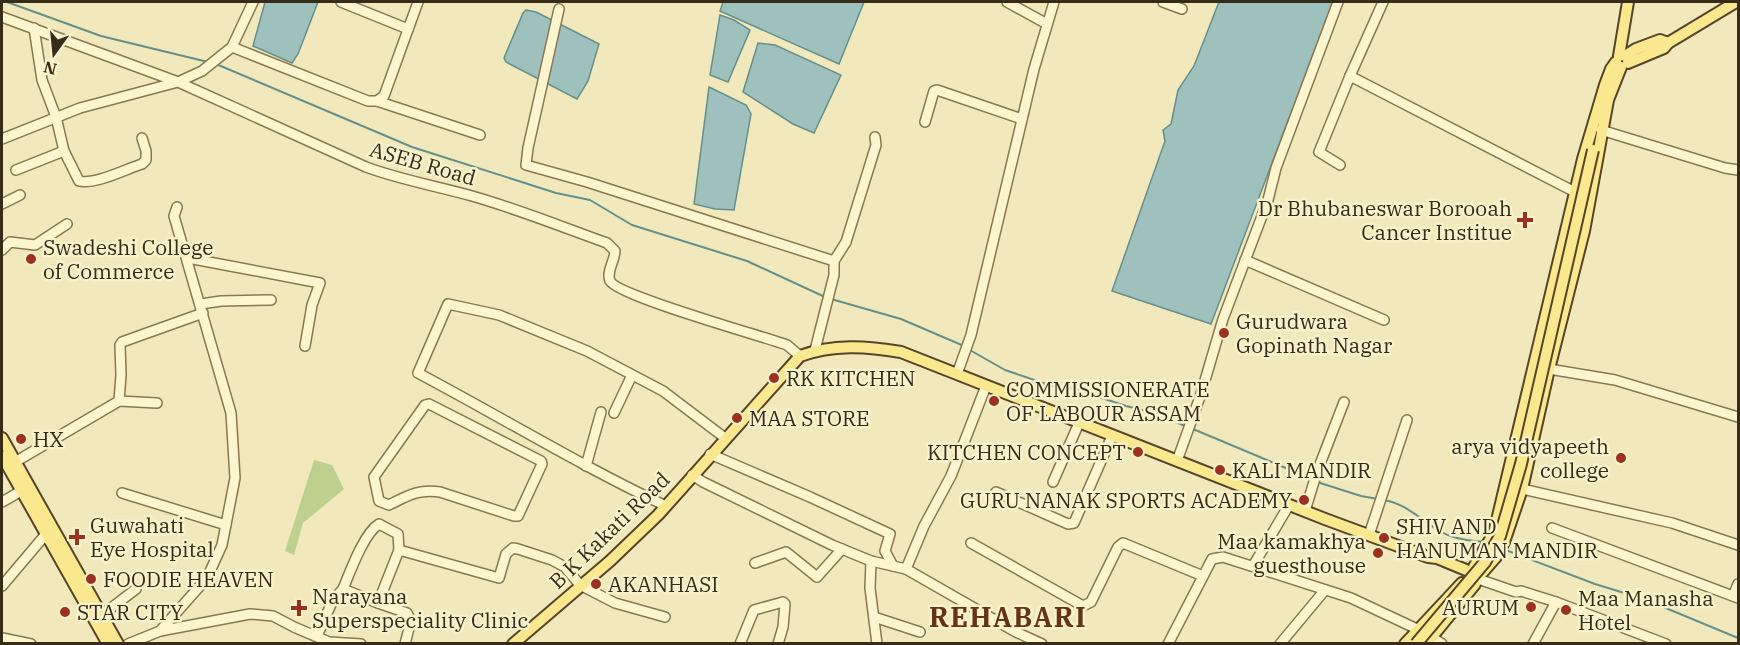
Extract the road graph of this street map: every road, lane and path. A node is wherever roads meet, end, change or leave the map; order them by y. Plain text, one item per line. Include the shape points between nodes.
1 (253, 2) edge
2 (341, 2) edge
3 (418, 2) edge
4 (1007, 2) edge
5 (1054, 2) edge
6 (1163, 2) edge
7 (1338, 2) edge
8 (1383, 2) edge
9 (1628, 2) edge
10 (1736, 2) edge
11 (559, 9) dead end
12 (1182, 9) dead end
13 (2, 17) edge
14 (1047, 24) junction
15 (34, 28) junction
16 (408, 29) junction
17 (232, 47) junction
18 (1622, 61) junction
19 (1350, 76) junction
20 (178, 82) junction
21 (377, 101) junction
22 (56, 117) junction
23 (1022, 119) junction
24 (925, 122) dead end
25 (1601, 130) junction
26 (480, 135) dead end
27 (875, 136) dead end
28 (142, 138) dead end
29 (2, 139) edge
30 (1593, 145) junction
31 (64, 151) junction
32 (1340, 165) dead end
33 (16, 170) dead end
34 (1738, 170) edge
35 (1575, 192) junction
36 (20, 195) dead end
37 (2, 204) edge
38 (177, 207) dead end
39 (67, 224) dead end
40 (2, 250) edge
41 (188, 258) junction
42 (1245, 260) junction
43 (834, 261) junction
44 (271, 300) dead end
45 (202, 309) junction
46 (1384, 320) dead end
47 (304, 346) dead end
48 (815, 350) junction
49 (800, 356) junction
50 (1549, 369) junction
51 (957, 374) junction
52 (632, 375) junction
53 (986, 386) junction
54 (119, 401) junction
55 (1344, 402) dead end
56 (157, 403) dead end
57 (477, 404) junction
58 (601, 412) dead end
59 (614, 413) dead end
60 (1738, 417) edge
61 (1407, 420) dead end
62 (468, 422) junction
63 (1079, 423) junction
64 (1112, 436) junction
65 (2, 438) edge
66 (725, 438) junction
67 (551, 447) junction
68 (710, 454) junction
69 (2, 456) edge
70 (539, 458) junction
71 (1177, 461) junction
72 (15, 462) junction
73 (586, 466) junction
74 (692, 475) junction
75 (1053, 482) dead end
76 (1522, 489) junction
77 (21, 491) junction
78 (996, 492) dead end
79 (122, 493) dead end
80 (2, 502) edge
81 (1289, 505) junction
82 (666, 506) junction
83 (1305, 511) junction
84 (226, 525) junction
85 (1552, 528) dead end
86 (46, 534) junction
87 (1369, 535) junction
88 (971, 543) dead end
89 (1738, 545) edge
90 (842, 549) junction
91 (399, 550) junction
92 (871, 561) junction
93 (755, 563) dead end
94 (892, 566) junction
95 (1253, 566) junction
96 (906, 569) junction
97 (1474, 575) junction
98 (1203, 576) junction
99 (1738, 584) edge
100 (580, 585) junction
101 (2, 586) edge
102 (136, 589) dead end
103 (343, 589) junction
104 (1325, 590) junction
105 (1736, 597) edge
106 (1556, 602) junction
107 (378, 603) junction
108 (102, 615) junction
109 (665, 617) dead end
110 (874, 617) junction
111 (1417, 629) junction
112 (160, 630) junction
113 (920, 632) dead end
114 (317, 636) junction
115 (2, 638) edge
116 (1429, 640) edge
117 (514, 643) edge
118 (31, 644) edge
119 (108, 644) edge
120 (118, 644) edge
121 (128, 644) edge
122 (361, 644) edge
123 (405, 644) edge
124 (740, 644) edge
125 (778, 644) edge
126 (877, 644) edge
127 (1042, 644) edge
128 (1168, 644) edge
129 (1280, 644) edge
130 (1405, 644) edge
131 (1416, 644) edge
132 (1442, 644) edge
133 (1533, 644) edge
134 (1666, 644) edge

1 - 17 street
2 - 16 street
3 - 16 street
4 - 14 street
5 - 14 street
6 - 12 street
7 - 42 street
8 - 19 street
9 - 18 main road
10 - 18 main road via 1668,43 1660,40 1636,49
11 - 43 street via 526,165
13 - 15 street, ASEB Road
14 - 23 street
15 - 20 street, ASEB Road
15 - 22 street via 42,80
16 - 21 street via 384,96
17 - 20 street via 202,71
17 - 21 street via 368,101
18 - 25 main road
18 - 30 main road via 1611,69 1605,85
19 - 32 street via 1319,152
19 - 35 street
20 - 22 street
20 - 49 street, ASEB Road via 366,167 472,196 607,243 615,250 609,275 617,288 787,345
21 - 26 street
22 - 29 street
22 - 31 street
23 - 24 street via 937,90
23 - 51 street via 971,335
25 - 30 main road
25 - 34 street
27 - 43 street via 876,145 846,242
28 - 31 street via 146,160 142,164 85,183 79,181
30 - 35 main road
30 - 50 main road via 1584,231
30 - 131 main road, bridge via 1521,464 1500,536 1485,562
31 - 33 street
35 - 97 main road via 1494,533
36 - 37 street
38 - 41 street via 174,216
39 - 40 street via 35,245 10,242
41 - 45 street
41 - 47 street via 320,283
42 - 46 street
42 - 71 street
43 - 48 street
44 - 45 street via 221,301
45 - 54 street via 121,343
45 - 84 street via 231,413 235,478
48 - 49 main road
48 - 51 main road via 870,347 901,352
49 - 66 main road, B K Kakati Road
50 - 60 street via 1615,380
50 - 76 main road
51 - 53 main road
52 - 57 street via 587,351 499,315 448,304 418,373
52 - 59 street
52 - 66 street via 663,391
53 - 63 main road
53 - 96 street via 951,476
54 - 56 street
54 - 72 street
55 - 83 street
57 - 62 street
57 - 67 street
58 - 73 street
61 - 87 street
62 - 70 street
62 - 70 street via 425,405 374,477 379,501 389,506 415,492 428,490 518,516 542,465
63 - 64 main road
63 - 75 street
64 - 71 main road
64 - 78 street via 1074,523 1068,524
65 - 72 main road
66 - 68 main road, B K Kakati Road
67 - 70 street
67 - 73 street
68 - 74 main road, B K Kakati Road
68 - 94 street via 890,534 885,551
69 - 77 main road
71 - 81 main road
72 - 108 main road
73 - 82 street
74 - 82 main road, B K Kakati Road
74 - 90 street
76 - 89 street via 1672,523
76 - 97 main road via 1496,557
77 - 80 street
77 - 86 main road
79 - 84 street
81 - 83 main road
81 - 95 street
82 - 100 main road, B K Kakati Road
83 - 87 main road
84 - 112 street via 207,578
85 - 105 street
86 - 101 street
86 - 119 main road
87 - 97 main road
88 - 98 street via 1083,606 1091,602 1123,543
90 - 92 street
90 - 93 street via 817,577 786,552
91 - 100 street via 499,578 506,554 518,549 565,567
91 - 103 street via 398,534 379,524 375,526
91 - 107 street
92 - 94 street
92 - 110 street
94 - 96 street
95 - 98 street via 1218,556
95 - 104 street
96 - 127 street
97 - 106 street
97 - 111 main road
97 - 116 main road
98 - 128 street
99 - 105 street
100 - 109 street via 615,603
100 - 117 main road, B K Kakati Road
102 - 108 street
103 - 107 street
103 - 114 street via 333,600
104 - 111 street
104 - 129 street
106 - 133 street
106 - 134 street
107 - 123 street via 410,617
108 - 120 main road
110 - 113 street
110 - 126 street
111 - 130 main road
112 - 114 street via 250,614 273,616
112 - 121 street
114 - 122 street via 329,642
115 - 118 street
116 - 132 street
124 - 125 street via 754,610 783,602 784,619

